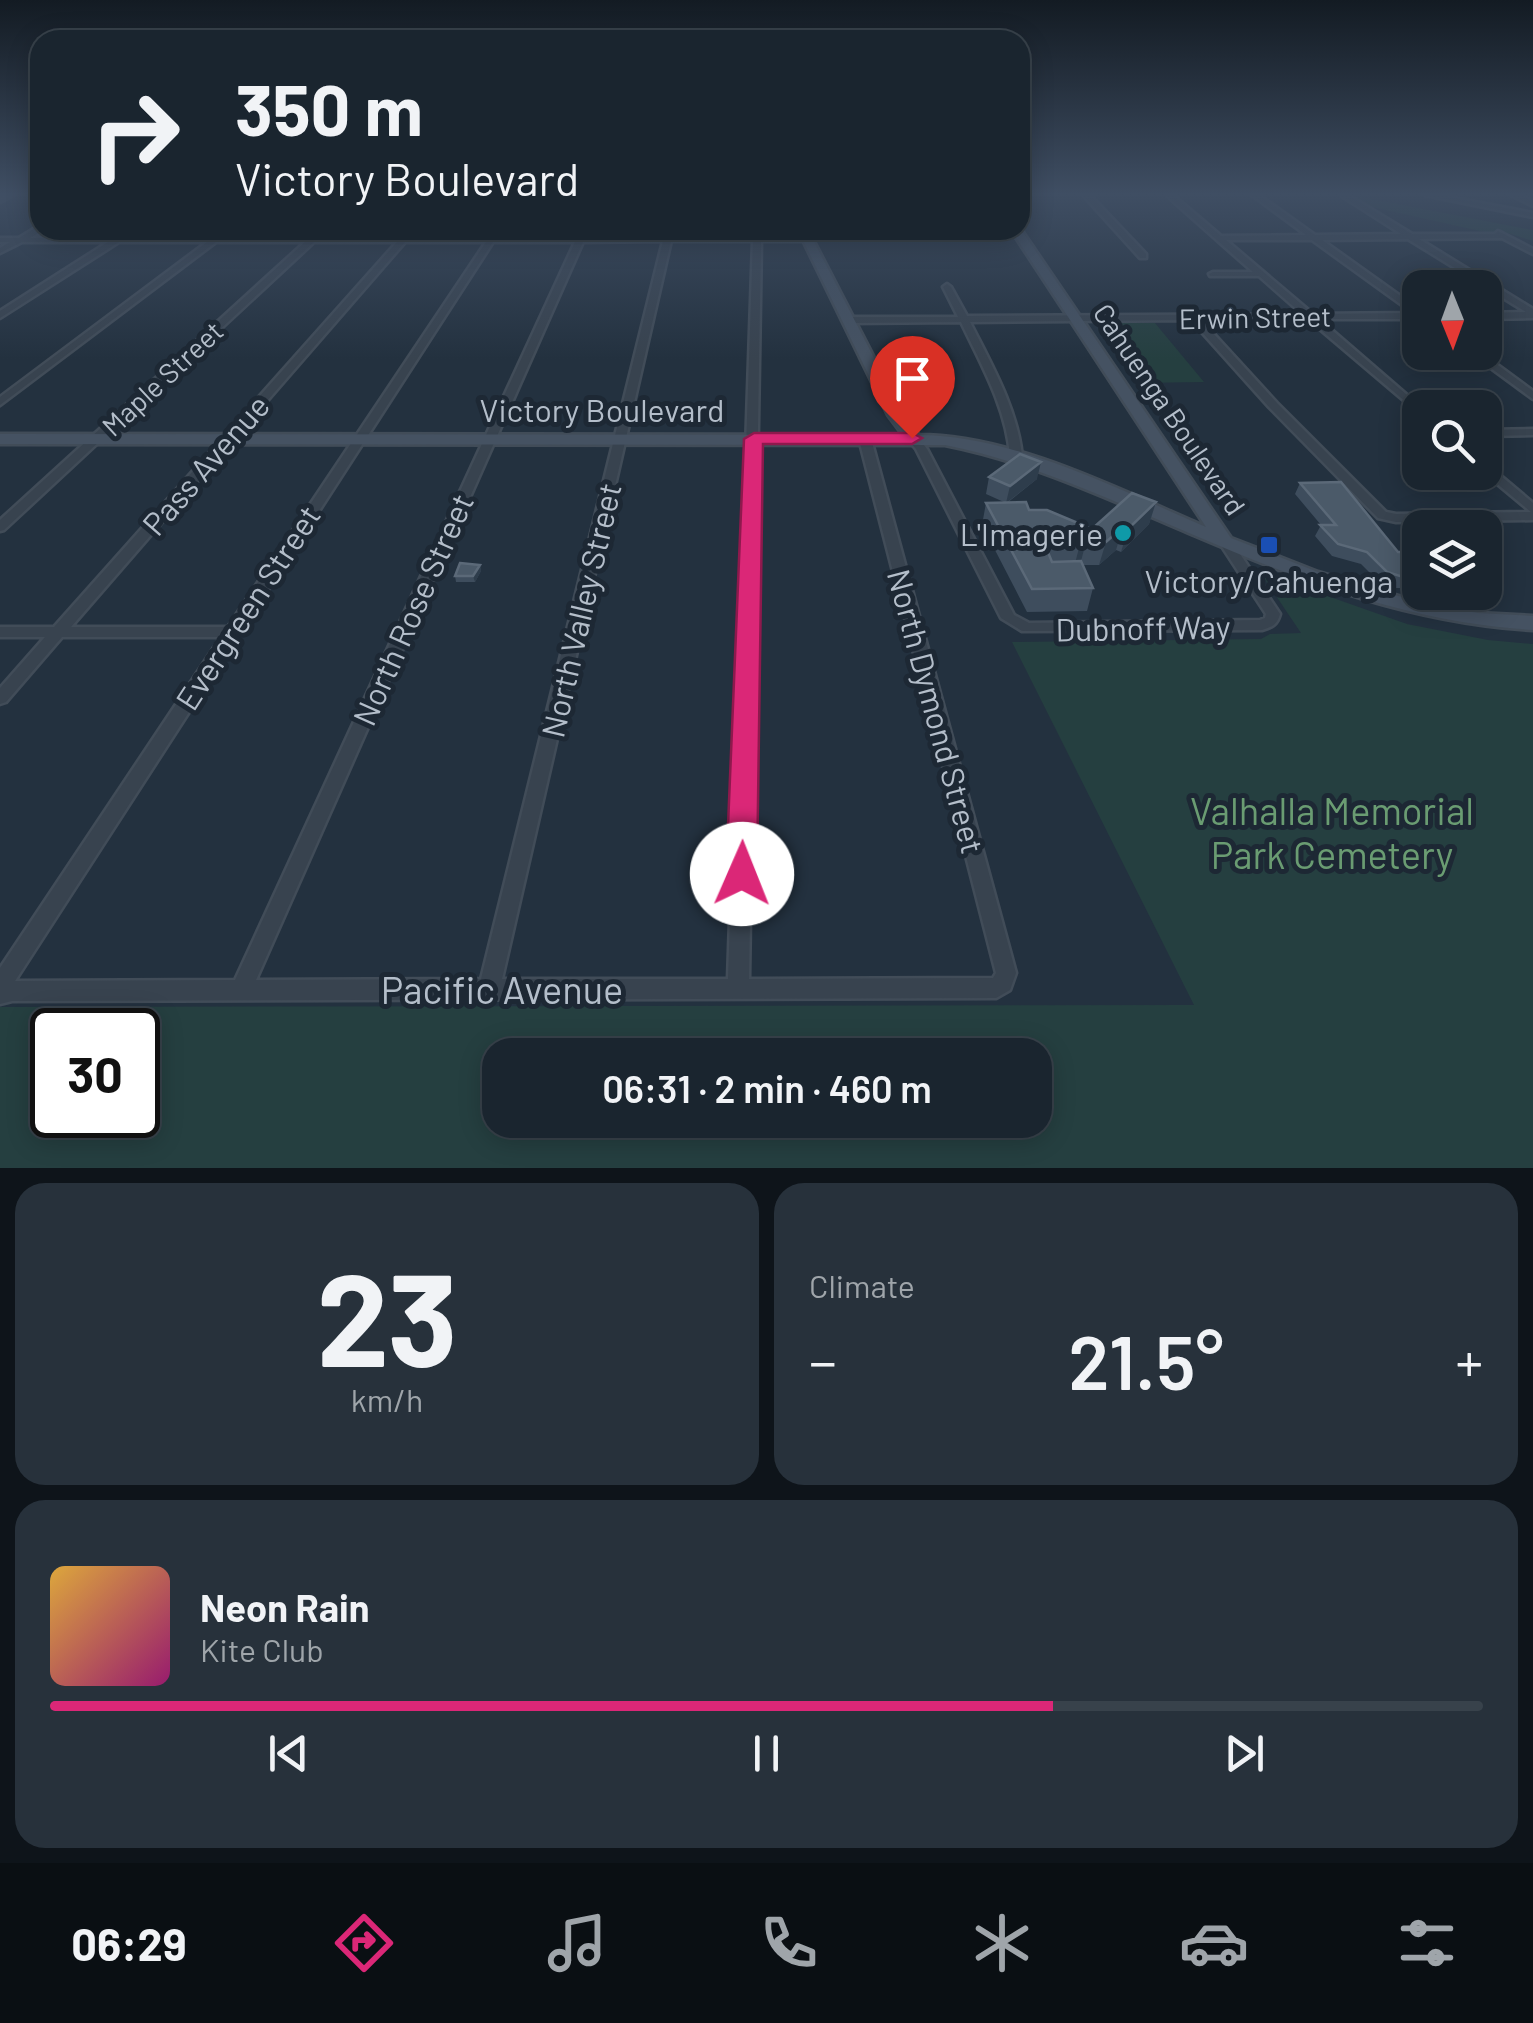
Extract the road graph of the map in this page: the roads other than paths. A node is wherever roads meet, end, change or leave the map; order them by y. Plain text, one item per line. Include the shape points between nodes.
1 (103, 250) edge
2 (202, 250) edge
3 (303, 250) edge
4 (394, 250) edge
5 (484, 250) edge
6 (575, 250) edge
7 (666, 250) edge
8 (757, 250) edge
9 (813, 250) edge
10 (1030, 250) edge
11 (1136, 250) edge
12 (1231, 250) edge
13 (1331, 250) edge
14 (1431, 250) edge
15 (1142, 256) dead end
16 (1214, 274) dead end
17 (1259, 274) junction
18 (947, 287) dead end
19 (1402, 302) edge
20 (1533, 314) edge
21 (0, 315) edge
22 (1402, 315) edge
23 (1502, 315) edge
24 (1309, 316) junction
25 (1078, 318) junction
26 (1194, 318) junction
27 (964, 319) junction
28 (849, 320) junction
29 (1498, 370) edge
30 (1402, 396) edge
31 (1533, 396) edge
32 (0, 402) edge
33 (1533, 432) edge
34 (1502, 433) edge
35 (912, 438) junction
36 (0, 439) edge
37 (95, 439) junction
38 (226, 439) junction
39 (358, 439) junction
40 (488, 439) junction
41 (620, 439) junction
42 (754, 439) junction
43 (865, 439) junction
44 (1016, 456) junction
45 (1502, 484) edge
46 (1202, 507) junction
47 (1533, 513) edge
48 (1167, 516) junction
49 (0, 527) edge
50 (1223, 539) junction
51 (1271, 622) joint
52 (1533, 623) edge
53 (0, 632) edge
54 (58, 632) junction
55 (230, 632) junction
56 (0, 698) edge
57 (1003, 983) joint
58 (0, 986) edge
59 (242, 988) junction
60 (489, 989) junction
61 (738, 989) junction
62 (0, 994) edge

1 - 21 street
2 - 32 street
3 - 37 street, Maple Street
4 - 38 street, Pass Avenue
5 - 39 street, Evergreen Street
6 - 40 street, North Rose Street
7 - 41 street, North Valley Street
8 - 42 street
9 - 28 main road
10 - 25 main road, Cahuenga Boulevard
11 - 15 street
12 - 17 street
13 - 19 street
14 - 20 street
16 - 17 street
17 - 24 street
18 - 27 street
20 - 23 street
22 - 24 street, Erwin Street
24 - 26 street, Erwin Street
24 - 30 street
25 - 26 street, Erwin Street
25 - 27 street, Erwin Street
25 - 46 main road, Cahuenga Boulevard
26 - 47 street via 1373,509 1396,518
27 - 28 street, Erwin Street
27 - 44 street via 1007,416
28 - 35 main road
29 - 31 street
33 - 34 street
35 - 43 main road, Victory Boulevard
35 - 44 main road, Victory Boulevard
35 - 51 street, Dubnoff Way via 1015,624
36 - 37 main road, Victory Boulevard
37 - 38 main road, Victory Boulevard
37 - 49 street, Maple Street
38 - 39 main road, Victory Boulevard
38 - 54 street, Pass Avenue
39 - 40 main road, Victory Boulevard
39 - 55 street, Evergreen Street
40 - 41 main road, Victory Boulevard
40 - 59 street, North Rose Street
41 - 42 main road, Victory Boulevard
41 - 60 street, North Valley Street
42 - 43 main road, Victory Boulevard
42 - 61 street
43 - 57 street, North Dymond Street via 1006,973
44 - 48 main road, Victory Boulevard
45 - 47 street
46 - 48 main road
46 - 50 main road, Cahuenga Boulevard
48 - 50 main road, Victory Boulevard
50 - 51 street, Cahuenga Boulevard via 1273,614
50 - 52 main road, Victory Boulevard via 1366,595 1441,616
53 - 54 street
54 - 55 street
54 - 56 street, Pass Avenue
55 - 58 street, Evergreen Street
57 - 61 street, Pacific Avenue
59 - 60 street, Pacific Avenue
59 - 62 street, Pacific Avenue
60 - 61 street, Pacific Avenue

